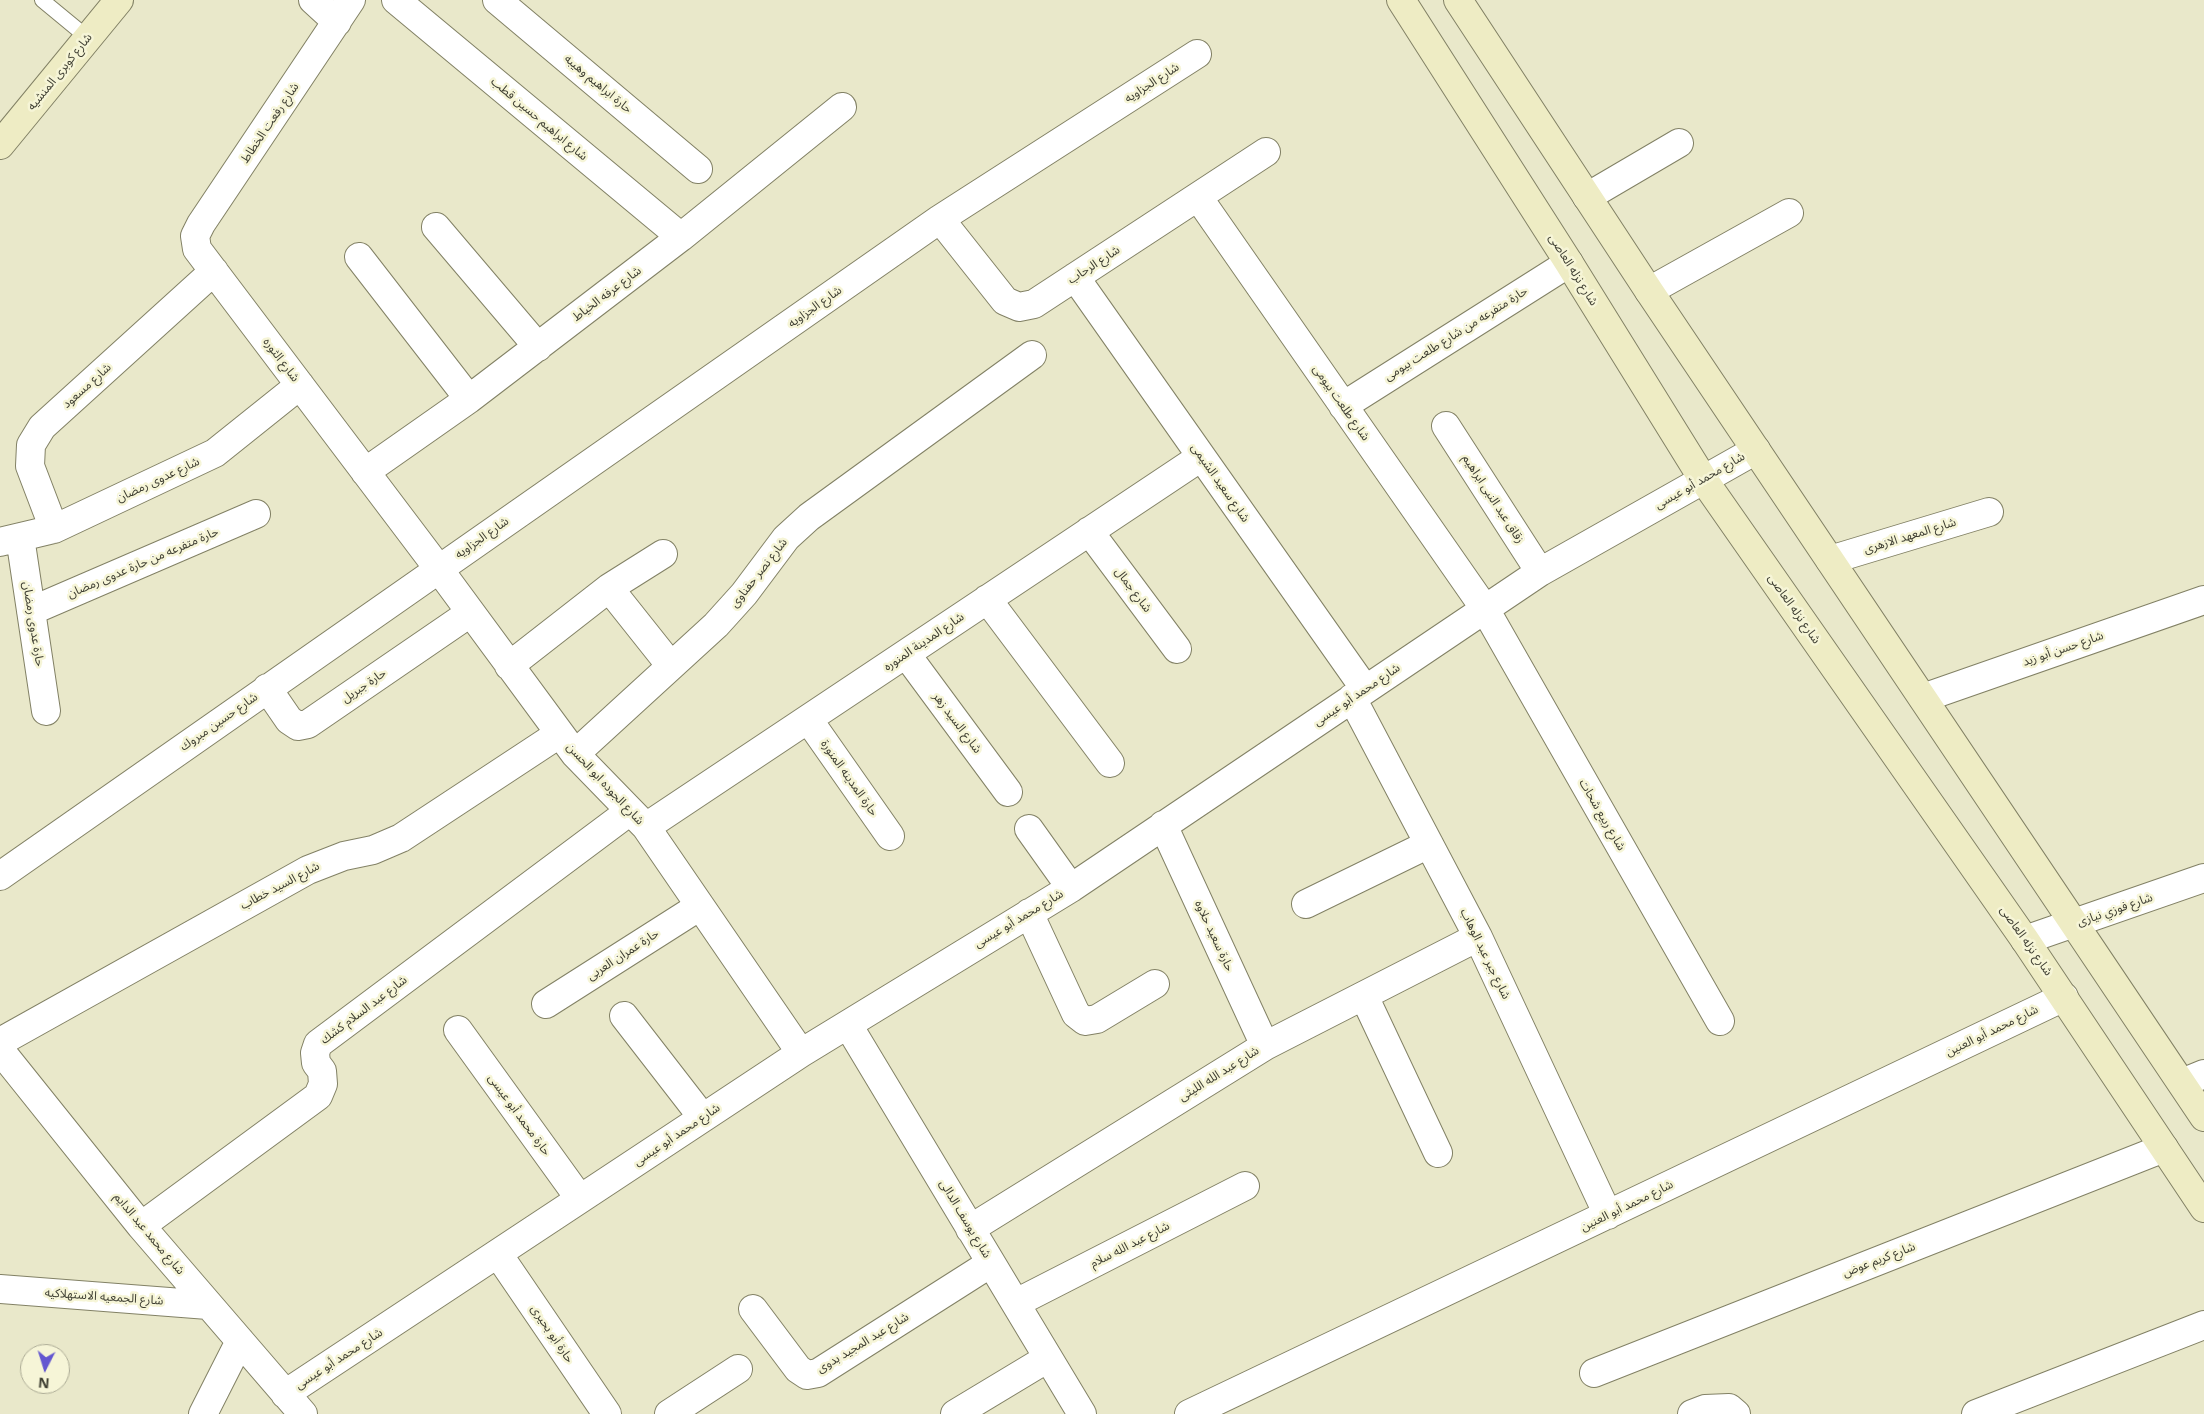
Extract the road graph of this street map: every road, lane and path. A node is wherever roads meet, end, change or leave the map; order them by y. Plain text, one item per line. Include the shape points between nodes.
1 (42, 0) edge
2 (119, 0) edge
3 (313, 0) edge
4 (396, 0) edge
5 (497, 0) edge
6 (1401, 0) edge
7 (1458, 0) edge
8 (344, 11) edge
9 (88, 38) junction
10 (1197, 54) dead end
11 (842, 107) dead end
12 (1679, 144) dead end
13 (0, 145) edge
14 (1266, 152) dead end
15 (698, 169) dead end
16 (1587, 196) junction
17 (1198, 197) junction
18 (1789, 213) dead end
19 (940, 219) junction
20 (436, 227) dead end
21 (682, 237) junction
22 (197, 248) joint
23 (359, 257) dead end
24 (1569, 263) junction
25 (214, 271) junction
26 (1075, 277) junction
27 (1649, 292) junction
28 (538, 347) junction
29 (1032, 355) dead end
30 (300, 385) junction
31 (469, 399) junction
32 (1343, 406) junction
33 (1446, 426) dead end
34 (1756, 450) junction
35 (1201, 457) junction
36 (365, 472) junction
37 (1703, 480) junction
38 (1989, 512) dead end
39 (256, 514) dead end
40 (54, 529) junction
41 (1089, 531) junction
42 (10, 540) edge
43 (663, 554) dead end
44 (1830, 560) junction
45 (438, 568) junction
46 (1540, 572) junction
47 (609, 588) junction
48 (987, 600) junction
49 (2204, 600) edge
50 (1485, 609) junction
51 (31, 611) junction
52 (470, 614) junction
53 (1178, 649) dead end
54 (906, 654) junction
55 (509, 666) junction
56 (671, 666) junction
57 (267, 688) junction
58 (1358, 694) junction
59 (1923, 698) junction
60 (46, 711) dead end
61 (808, 719) junction
62 (567, 744) junction
63 (1110, 763) dead end
64 (1008, 792) dead end
65 (638, 819) junction
66 (1163, 825) junction
67 (1029, 829) dead end
68 (890, 836) dead end
69 (1429, 844) junction
70 (0, 876) edge
71 (2204, 878) edge
72 (1071, 888) junction
73 (1306, 904) dead end
74 (700, 906) junction
75 (1029, 913) junction
76 (2074, 924) junction
77 (1478, 937) junction
78 (2025, 940) junction
79 (1155, 984) dead end
80 (1364, 996) junction
81 (2064, 997) junction
82 (546, 1004) dead end
83 (624, 1016) dead end
84 (1720, 1021) dead end
85 (848, 1024) junction
86 (458, 1030) dead end
87 (0, 1042) edge
88 (1265, 1046) junction
89 (0, 1050) edge
90 (801, 1053) junction
91 (2193, 1078) edge
92 (2204, 1117) edge
93 (703, 1118) junction
94 (2164, 1148) junction
95 (1438, 1153) dead end
96 (1245, 1186) dead end
97 (580, 1200) junction
98 (2204, 1208) edge
99 (1608, 1215) junction
100 (141, 1226) junction
101 (970, 1229) junction
102 (498, 1254) junction
103 (991, 1263) junction
104 (1, 1296) edge
105 (1016, 1304) junction
106 (208, 1305) junction
107 (753, 1309) dead end
108 (2204, 1325) edge
109 (240, 1341) junction
110 (1048, 1358) junction
111 (738, 1369) dead end
112 (1594, 1373) dead end
113 (294, 1404) edge
114 (203, 1414) edge
115 (607, 1414) edge
116 (669, 1414) edge
117 (955, 1414) edge
118 (1082, 1414) edge
119 (1189, 1414) edge
120 (1692, 1414) edge
121 (1736, 1414) edge
122 (1976, 1414) edge

1 - 9 lane
2 - 9 street, شارع كوبرى المنشيه
3 - 8 street
4 - 21 street, شارع ابراهيم حسين قطب
5 - 15 street, حارة ابراهيم وهيبه
6 - 24 street, شارع نزله العاصى
7 - 16 street
8 - 22 street, شارع رفعت الخطاط via 201,224 195,236
9 - 13 street, شارع كوبرى المنشيه
10 - 19 street, شارع الجزاويه
11 - 21 street, شارع عرفه الخياط
12 - 16 street
14 - 17 street, شارع الرحاب
16 - 27 street
17 - 26 street, شارع الرحاب
17 - 32 street, شارع طلعت بيومى
18 - 27 street
19 - 26 street, شارع الرحاب via 1005,301 1019,307 1034,304
19 - 45 street, شارع الجزاويه
20 - 28 street
21 - 28 street, شارع عرفه الخياط
22 - 25 street, شارع الثوره
23 - 31 street
24 - 32 street, حارة متفرعه من شارع طلعت بيومى
24 - 37 street, شارع نزله العاصى
25 - 30 street, شارع الثوره
25 - 40 street, شارع مسعود via 42,427 31,445 30,466
26 - 35 street, شارع سعيد الشيمى
27 - 34 street
28 - 31 street, شارع عرفه الخياط
29 - 56 street, شارع نصر حفناوى via 808,517 786,538 716,625
30 - 36 street, شارع الثوره
30 - 40 street, شارع عدوى رمضان via 215,453
31 - 36 street, شارع عرفه الخياط
32 - 50 street, شارع طلعت بيومى
33 - 46 street, زقاق عبد النبى ابراهيم
34 - 37 street, شارع محمد أبو عيسى
34 - 44 street
35 - 41 street, شارع المدينة المنوره
35 - 58 street, شارع سعيد الشيمى
36 - 45 street, شارع الجوده ابو الحسن
37 - 46 street, شارع محمد أبو عيسى
37 - 78 street, شارع نزله العاصى
38 - 44 street, شارع المعهد الازهرى
39 - 51 street, حارة متفرعه من حارة عدوى رمضان
40 - 42 street, شارع عدوى رمضان
41 - 48 street, شارع المدينة المنوره
41 - 53 street, شارع جمال
42 - 51 street, حارة عدوى رمضان
43 - 47 street
44 - 59 street
45 - 52 street, شارع الجوده ابو الحسن
45 - 57 street, شارع حسين مبروك
46 - 50 street, شارع محمد أبو عيسى
47 - 55 street
47 - 56 street
48 - 54 street, شارع المدينة المنوره
48 - 63 street
49 - 59 street, شارع حسن أبو زيد
50 - 58 street, شارع محمد أبو عيسى
50 - 84 street, شارع ربيع شحات
51 - 60 street, حارة عدوى رمضان
52 - 55 street, شارع الجوده ابو الحسن
52 - 57 street, حارة جبريل via 308,724 298,726 289,720
54 - 61 street, شارع المدينة المنوره
54 - 64 street, شارع السيد زهر
55 - 62 street, شارع الجوده ابو الحسن
56 - 62 street, شارع نصر حفناوى
57 - 70 street, شارع حسين مبروك
58 - 66 street, شارع محمد أبو عيسى
58 - 69 street, شارع جبر عبد الوهاب
59 - 76 street
61 - 65 street, شارع المدينة المنوره
61 - 68 street, حارة المدينه المنورة
62 - 65 street, شارع الجوده ابو الحسن
62 - 87 street, شارع السيد خطاب via 401,838 308,870
65 - 74 street, شارع الجوده ابو الحسن
65 - 100 street, شارع عبد السلام كشك via 318,1044 316,1063 322,1071 323,1084 318,1096
66 - 72 street, شارع محمد أبو عيسى
66 - 88 street, حارة سعيد حلاوه
67 - 72 street
69 - 73 street
69 - 77 street, شارع جبر عبد الوهاب
71 - 76 street, شارع فوزي نيازى
72 - 75 street, شارع محمد أبو عيسى
74 - 82 street, حارة عمران العربى
74 - 90 street, شارع الجوده ابو الحسن
75 - 79 street via 1076,1014 1085,1021 1097,1019
75 - 85 street, شارع محمد أبو عيسى
76 - 78 street, شارع فوزي نيازى
76 - 91 street
77 - 80 street, شارع عبد الله الليثى
77 - 99 street, شارع جبر عبد الوهاب
78 - 81 street, شارع نزله العاصى
80 - 88 street, شارع عبد الله الليثى
80 - 95 street
81 - 94 street, شارع نزله العاصى
81 - 99 street, شارع محمد أبو العنين
83 - 93 street
85 - 90 street, شارع محمد أبو عيسى
85 - 101 street, شارع يوسف الدالى
86 - 97 street, حارة محمد أبو عيسى
88 - 101 street, شارع عبد الله الليثى
89 - 100 street, شارع محمد عبد الدايم
90 - 93 street, شارع محمد أبو عيسى
91 - 92 street
93 - 97 street, شارع محمد أبو عيسى
94 - 98 street, شارع نزله العاصى
94 - 112 street, شارع كريم عوض
96 - 105 street, شارع عبد الله سلام
97 - 102 street, شارع محمد أبو عيسى
99 - 119 street, شارع محمد أبو العنين
100 - 106 street, شارع محمد عبد الدايم
101 - 103 street, شارع يوسف الدالى
102 - 113 street, شارع محمد أبو عيسى
102 - 115 street, حارة أبو بحيرى
103 - 105 street, شارع يوسف الدالى
103 - 107 street, شارع عبد المجيد بدوى via 818,1373 807,1375 798,1369
104 - 106 street, شارع الجمعيه الاستهلاكيه
105 - 110 street, شارع يوسف الدالى
106 - 109 street, شارع محمد عبد الدايم
108 - 122 street
109 - 113 street, شارع محمد عبد الدايم
109 - 114 street
110 - 117 street
110 - 118 street, شارع يوسف الدالى
111 - 116 street
120 - 121 street via 1705,1409 1728,1408

